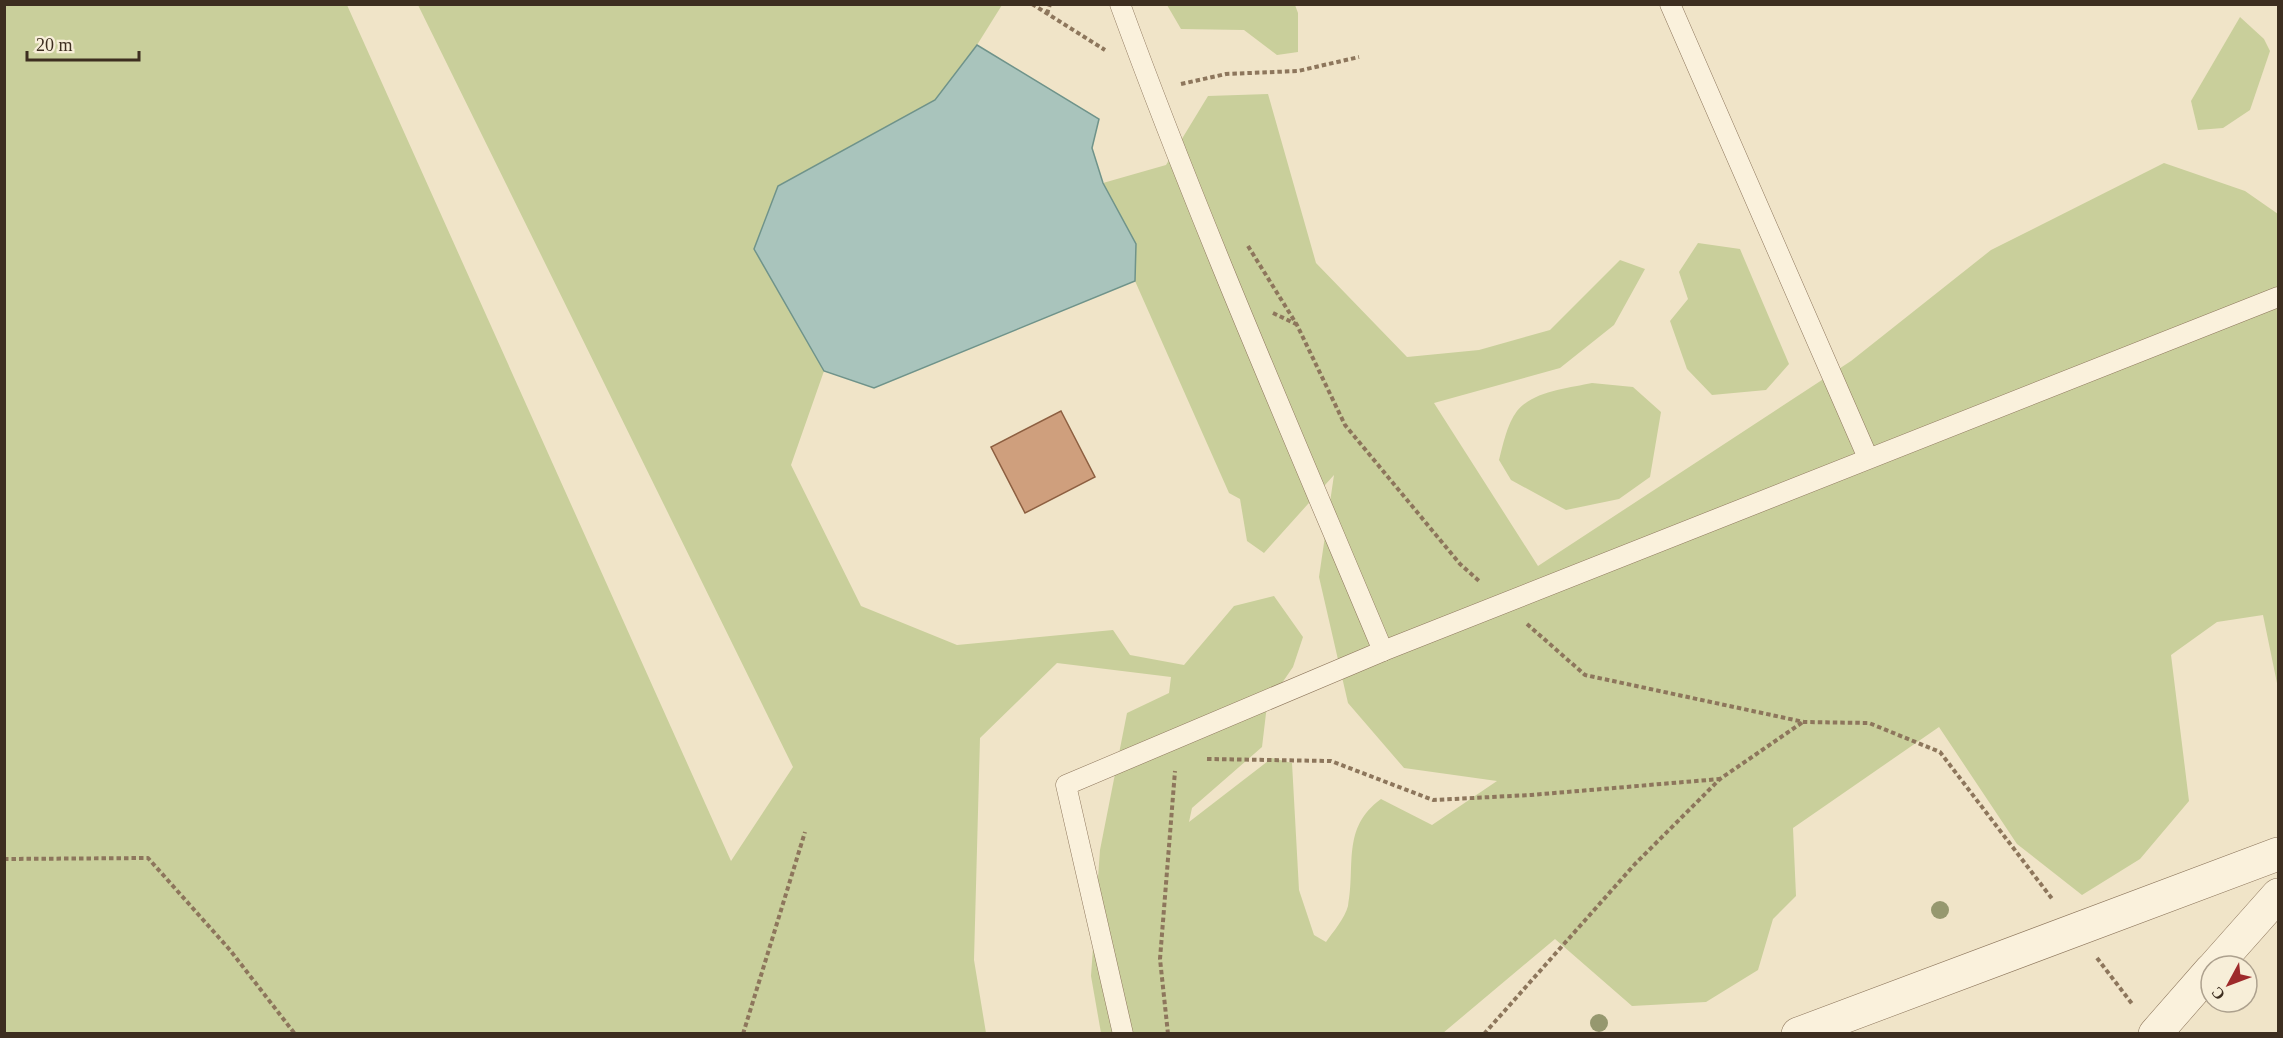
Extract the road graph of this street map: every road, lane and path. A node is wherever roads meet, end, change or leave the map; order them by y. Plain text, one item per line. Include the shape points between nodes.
1 (1032, 4) edge
2 (1050, 4) edge
3 (1120, 4) edge
4 (1670, 4) edge
5 (1047, 14) junction
6 (1106, 51) dead end
7 (1359, 57) dead end
8 (1152, 91) junction
9 (1246, 244) dead end
10 (2278, 297) edge
11 (1868, 458) junction
12 (1504, 603) junction
13 (1383, 651) junction
14 (1804, 722) junction
15 (1180, 735) junction
16 (1176, 758) junction
17 (1720, 779) junction
18 (805, 831) dead end
19 (2278, 854) edge
20 (4, 859) edge
21 (2278, 895) edge
22 (2076, 930) junction
23 (2226, 954) edge
24 (2199, 984) edge
25 (2155, 1033) edge
26 (295, 1034) edge
27 (743, 1034) edge
28 (1122, 1034) edge
29 (1168, 1034) edge
30 (1484, 1034) edge
31 (1798, 1034) edge

1 - 5 path
2 - 5 path
3 - 8 lane
4 - 11 lane
5 - 6 path
7 - 8 path via 1298,71 1226,74
8 - 13 lane
9 - 12 path via 1297,325 1345,425 1460,564
10 - 11 lane
11 - 12 lane
12 - 13 lane
12 - 14 path via 1586,675
13 - 15 lane
14 - 17 path
14 - 22 path via 1869,723 1940,752
15 - 16 path
15 - 28 lane via 1066,785
16 - 17 path via 1331,761 1433,800
16 - 29 path via 1160,958
17 - 30 path via 1635,864
18 - 27 path
19 - 22 street
20 - 26 path via 148,858 230,950
21 - 23 street
22 - 25 path
22 - 31 street
24 - 25 street

